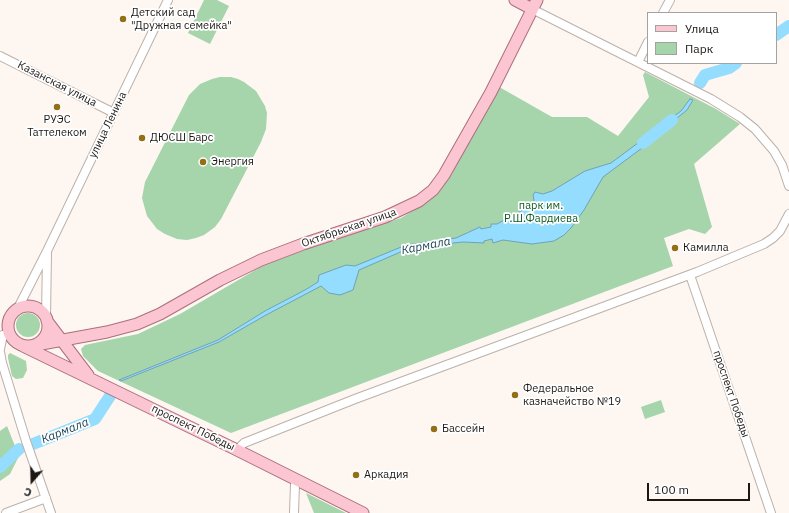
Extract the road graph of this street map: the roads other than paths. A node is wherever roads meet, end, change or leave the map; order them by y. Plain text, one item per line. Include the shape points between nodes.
1 (168, 0) edge
2 (515, 0) edge
3 (670, 0) edge
4 (535, 4) edge
5 (664, 12) edge
6 (647, 44) edge
7 (0, 56) edge
8 (638, 62) junction
9 (114, 113) junction
10 (789, 186) edge
11 (789, 214) edge
12 (786, 228) edge
13 (47, 251) junction
14 (690, 274) junction
15 (17, 310) junction
16 (46, 319) junction
17 (3, 329) edge
18 (61, 341) junction
19 (19, 344) junction
20 (36, 345) junction
21 (0, 350) edge
22 (89, 377) junction
23 (237, 450) junction
24 (297, 480) junction
25 (46, 498) junction
26 (6, 513) edge
27 (51, 513) edge
28 (294, 513) edge
29 (363, 513) edge
30 (771, 513) edge

1 - 9 street, улица Ленина
2 - 4 main road
3 - 5 street
4 - 8 street
4 - 18 main road, Октябрьская улица via 491,92 444,175 433,190 419,201 385,217 261,260 137,324
6 - 8 street
7 - 9 street, Казанская улица
8 - 10 street via 711,99 755,129 766,140 782,165
9 - 13 street, улица Ленина
11 - 12 street
12 - 14 street via 764,244
13 - 15 street, улица Ленина
13 - 16 street
14 - 23 street via 348,402 244,443
14 - 30 street, проспект Победы
15 - 16 main road via 24,306 33,307 40,310
15 - 17 main road
16 - 18 main road
16 - 20 main road via 47,333
17 - 19 main road
17 - 21 street
18 - 20 main road, Октябрьская улица
18 - 22 main road
19 - 20 main road
19 - 22 main road, проспект Победы
21 - 25 street via 26,441
22 - 23 main road, проспект Победы
23 - 24 main road, проспект Победы
24 - 28 street
24 - 29 main road, проспект Победы
25 - 26 street
25 - 27 street

